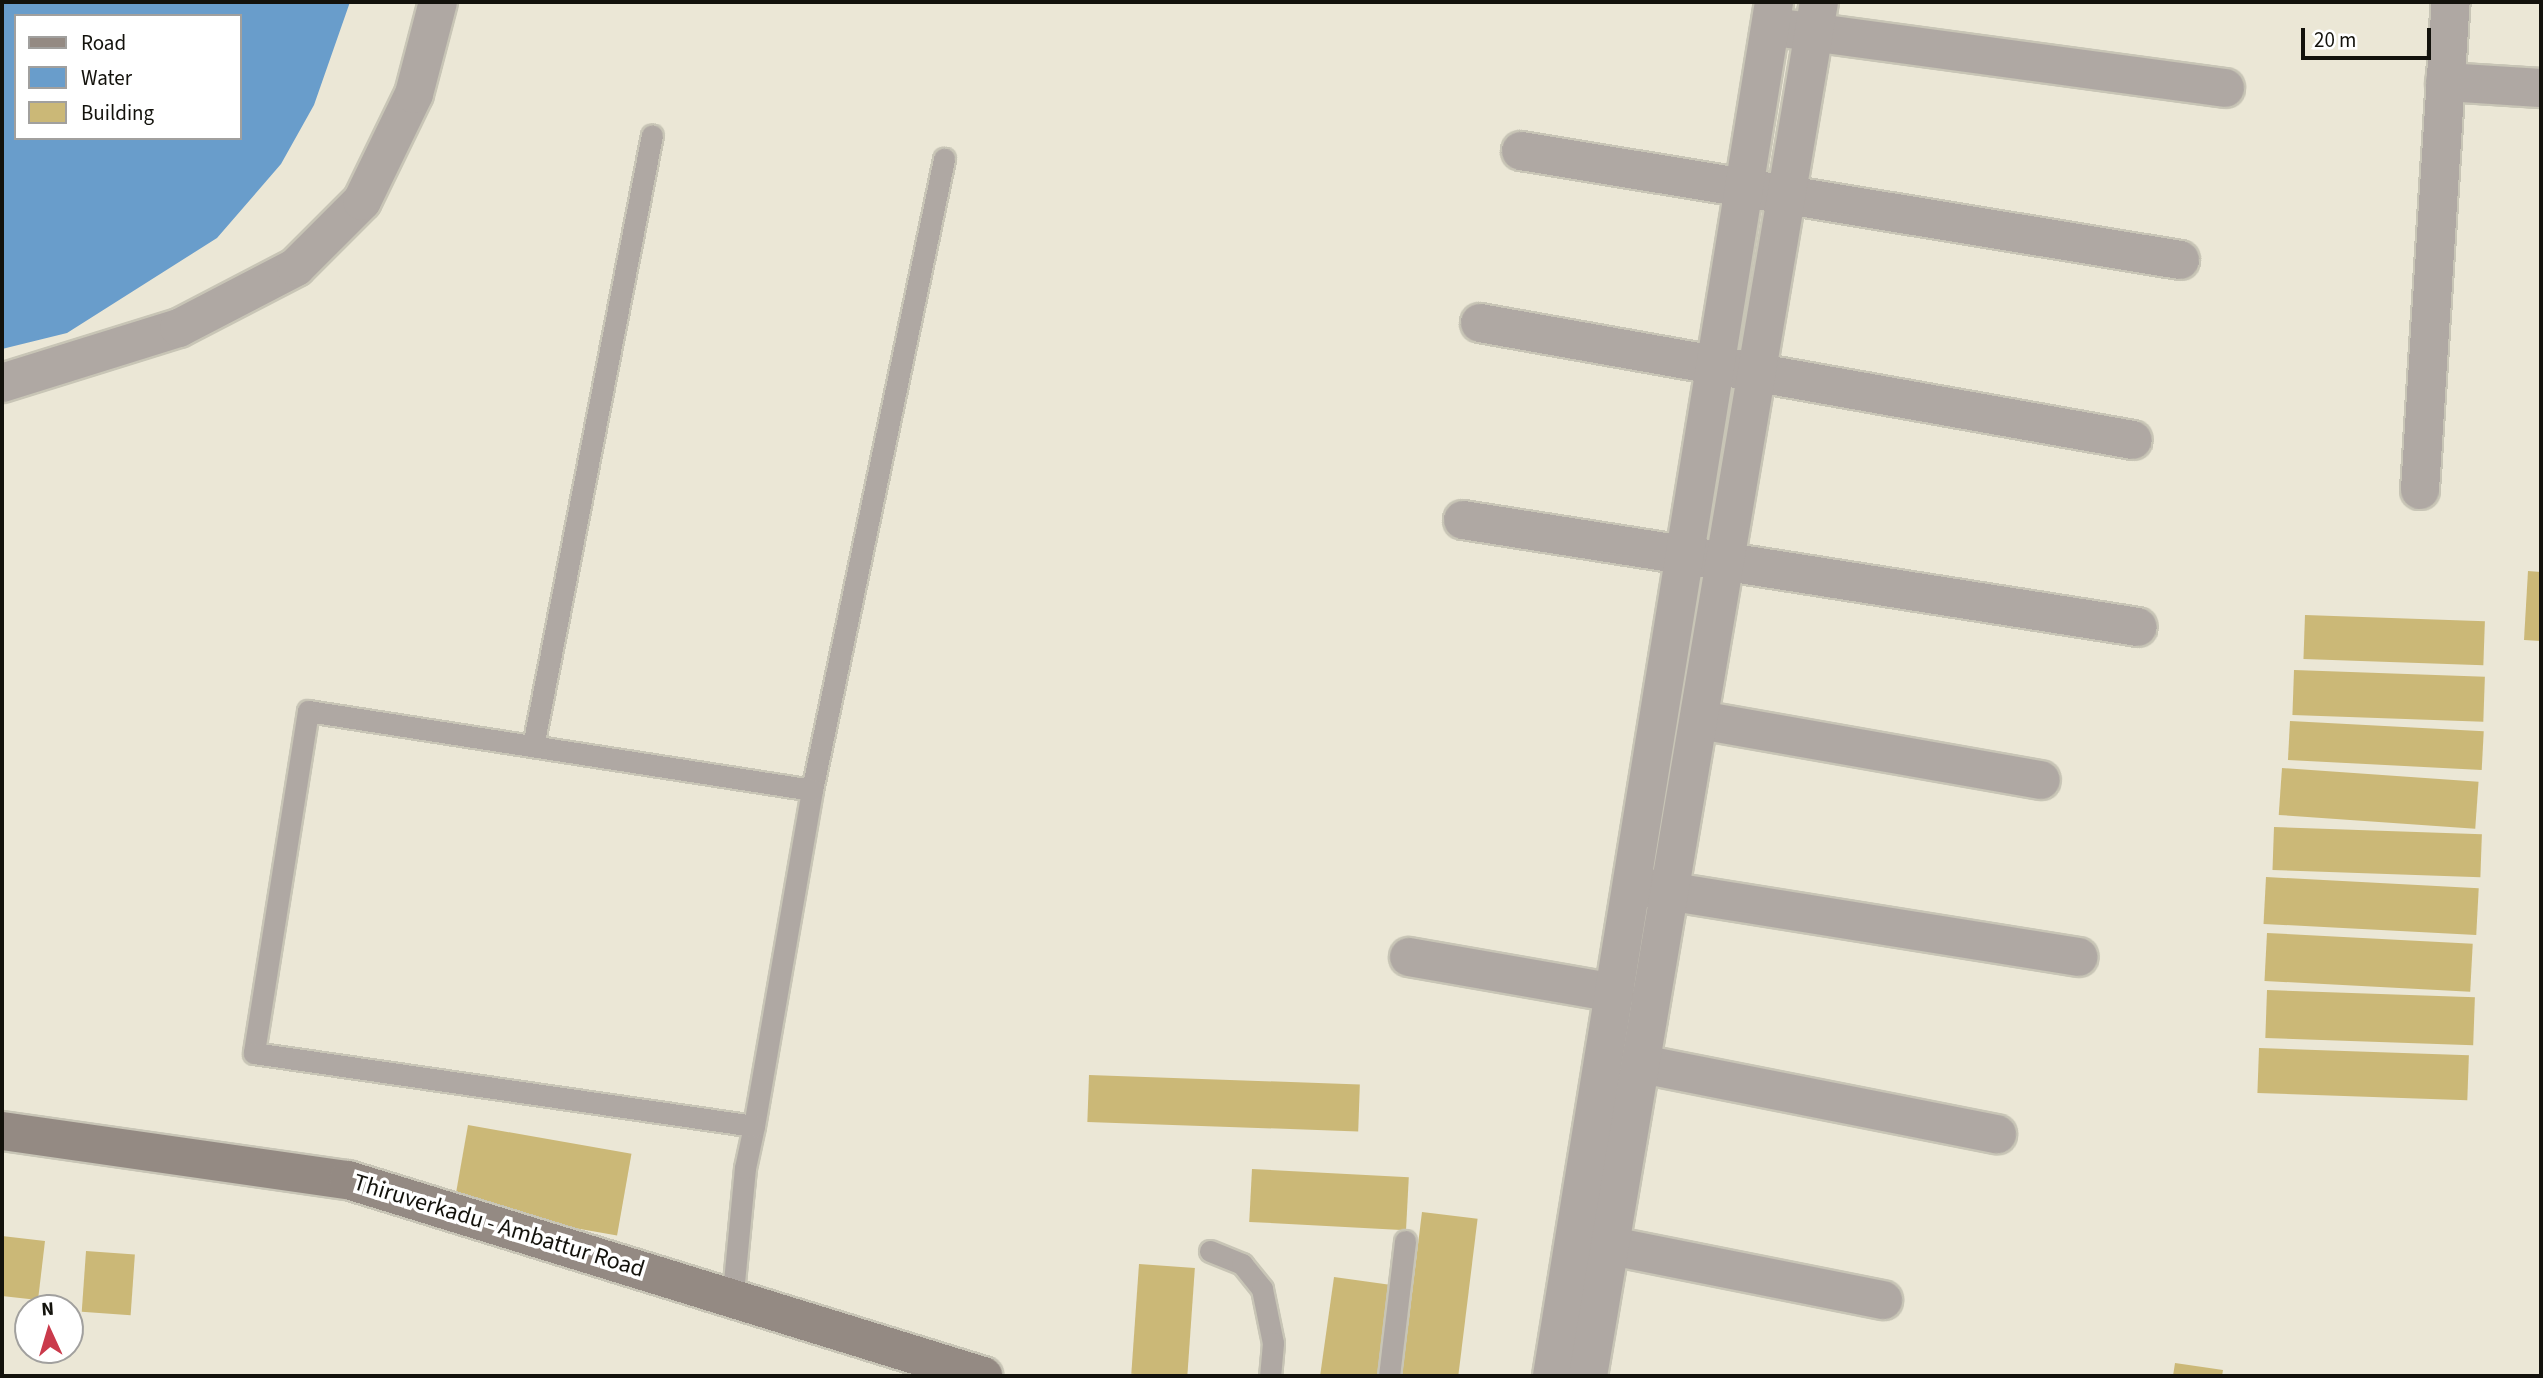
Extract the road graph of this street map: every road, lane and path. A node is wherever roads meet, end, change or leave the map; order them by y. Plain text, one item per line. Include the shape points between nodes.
1 (438, 2) edge
2 (2451, 2) edge
3 (1772, 14) edge
4 (1817, 17) edge
5 (2445, 82) junction
6 (2225, 88) dead end
7 (2541, 88) edge
8 (652, 135) dead end
9 (1521, 151) dead end
10 (944, 159) dead end
11 (1744, 188) junction
12 (1787, 195) junction
13 (2180, 260) dead end
14 (1480, 323) dead end
15 (1715, 365) junction
16 (1758, 373) junction
17 (2, 383) edge
18 (2133, 440) dead end
19 (2420, 490) dead end
20 (1463, 520) dead end
21 (1684, 558) junction
22 (1726, 564) junction
23 (2138, 627) dead end
24 (1700, 720) junction
25 (533, 746) junction
26 (2041, 780) dead end
27 (812, 790) junction
28 (1632, 886) junction
29 (1672, 892) junction
30 (1409, 957) dead end
31 (2078, 957) dead end
32 (1615, 993) junction
33 (1642, 1064) junction
34 (754, 1126) junction
35 (2, 1131) edge
36 (1997, 1134) dead end
37 (1405, 1241) dead end
38 (1592, 1242) junction
39 (1210, 1251) dead end
40 (1883, 1300) dead end
41 (732, 1303) junction
42 (983, 1376) edge
43 (1270, 1376) edge
44 (1389, 1376) edge
45 (1552, 1376) edge
46 (1588, 1376) edge

1 - 17 street via 414,94 362,201 296,267 179,328
2 - 5 street
3 - 4 street
3 - 11 street
4 - 6 street
4 - 12 street
5 - 7 street
5 - 19 street
8 - 25 lane
9 - 11 street
10 - 27 lane
11 - 12 street
11 - 15 street
12 - 13 street
12 - 16 street
14 - 15 street
15 - 16 street
15 - 21 street
16 - 18 street
16 - 22 street
20 - 21 street
21 - 22 street
21 - 28 street
22 - 23 street
22 - 24 street
24 - 26 street
24 - 29 street
25 - 27 lane
25 - 34 lane via 308,711 254,1053
27 - 34 lane
28 - 29 street
28 - 32 street
29 - 31 street
29 - 33 street
30 - 32 street
32 - 38 street
33 - 36 street
33 - 38 street
34 - 41 lane
35 - 41 main road, Thiruverkadu - Ambattur Road via 348,1180
37 - 44 lane
38 - 40 street
38 - 45 street
38 - 46 street
39 - 43 lane via 1242,1264 1262,1289 1273,1343
41 - 42 main road, Thiruverkadu - Ambattur Road

